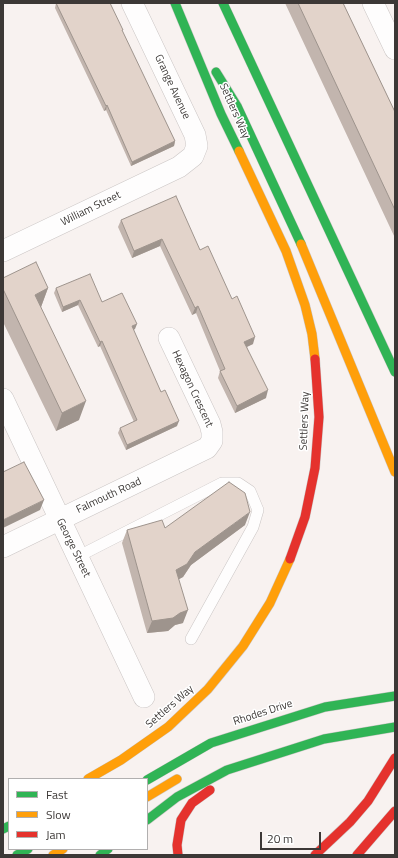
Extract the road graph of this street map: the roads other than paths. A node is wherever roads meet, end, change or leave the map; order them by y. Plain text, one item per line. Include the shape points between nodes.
1 (132, 3) edge
2 (175, 3) edge
3 (223, 3) edge
4 (373, 3) edge
5 (183, 18) junction
6 (395, 50) edge
7 (179, 167) joint
8 (3, 252) edge
9 (362, 303) junction
10 (169, 338) dead end
11 (390, 338) dead end
12 (395, 372) edge
13 (3, 399) edge
14 (212, 441) joint
15 (395, 472) edge
16 (59, 519) junction
17 (3, 547) edge
18 (77, 557) junction
19 (190, 639) dead end
20 (395, 696) edge
21 (144, 697) dead end
22 (265, 725) junction
23 (395, 727) edge
24 (234, 745) dead end
25 (395, 758) edge
26 (259, 761) junction
27 (186, 774) dead end
28 (235, 777) dead end
29 (90, 778) edge
30 (148, 779) edge
31 (217, 787) dead end
32 (148, 796) edge
33 (395, 811) edge
34 (148, 819) edge
35 (26, 850) edge
36 (17, 855) edge
37 (178, 855) edge
38 (315, 855) edge
39 (357, 855) edge

1 - 7 street, Grange Avenue via 195,135 197,146 194,156
2 - 5 highway, Settlers Way
3 - 9 highway
4 - 6 street
5 - 15 highway via 244,120 313,269
5 - 29 highway, Settlers Way via 221,114 286,251 305,305 312,334 318,385 319,416 315,468 305,517 285,573 243,646 208,689 168,727
7 - 8 street, William Street
9 - 11 highway
9 - 12 highway
10 - 14 street, Hexagon Crescent via 210,424
13 - 16 street, George Street
14 - 16 street, Falmouth Road via 202,452
16 - 17 street, Falmouth Road
16 - 18 street, George Street
18 - 19 lane via 222,483 238,483 250,491 258,510 253,526
18 - 21 street, George Street
20 - 22 highway, Rhodes Drive via 352,701
22 - 24 highway
22 - 30 highway, Rhodes Drive via 211,743
23 - 26 highway via 346,734 294,748
25 - 38 highway via 350,822
26 - 28 highway
26 - 34 highway via 227,770 177,797
27 - 32 highway
31 - 37 highway via 204,793 186,811 178,834
33 - 39 highway
35 - 36 highway

